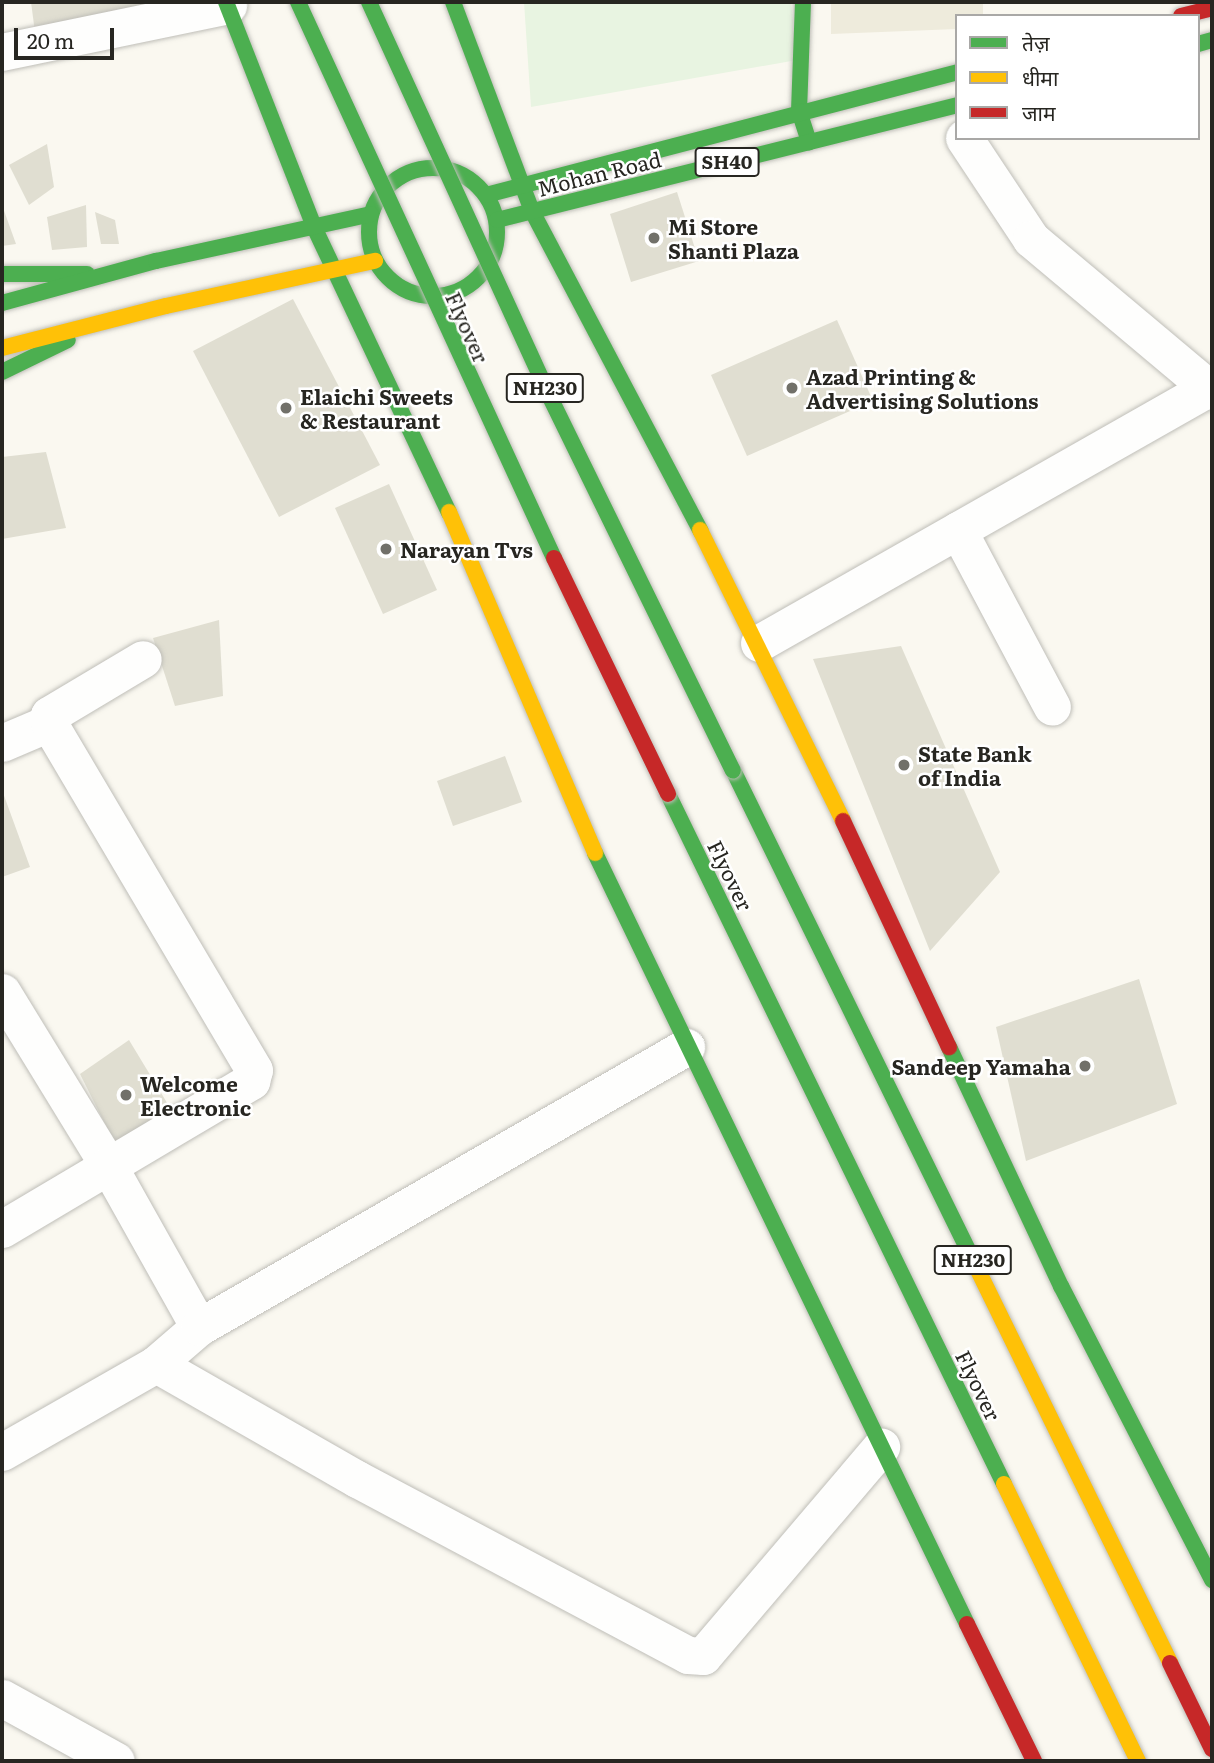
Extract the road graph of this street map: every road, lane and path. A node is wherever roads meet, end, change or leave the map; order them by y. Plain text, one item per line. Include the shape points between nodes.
1 (298, 2) edge
2 (369, 2) edge
3 (453, 2) edge
4 (803, 2) edge
5 (227, 3) edge
6 (1212, 8) edge
7 (1189, 14) edge
8 (2, 52) edge
9 (955, 72) edge
10 (799, 111) junction
11 (952, 113) edge
12 (965, 140) edge
13 (808, 142) junction
14 (524, 185) junction
15 (486, 195) junction
16 (532, 211) junction
17 (371, 214) junction
18 (497, 220) junction
19 (314, 228) junction
20 (375, 261) junction
21 (334, 270) junction
22 (2, 274) edge
23 (110, 274) junction
24 (2, 303) edge
25 (111, 320) junction
26 (2, 348) edge
27 (2, 372) edge
28 (1211, 388) edge
29 (958, 530) junction
30 (759, 643) junction
31 (143, 659) dead end
32 (1052, 707) dead end
33 (49, 723) junction
34 (2, 743) edge
35 (6, 1009) edge
36 (686, 1047) junction
37 (108, 1165) junction
38 (2, 1229) edge
39 (199, 1327) junction
40 (156, 1364) junction
41 (881, 1447) junction
42 (2, 1452) edge
43 (1212, 1580) edge
44 (2, 1698) edge
45 (1212, 1749) edge
46 (111, 1760) edge
47 (1034, 1761) edge
48 (1138, 1761) edge

1 - 48 main road, Flyover / NH230, bridge via 484,414
2 - 45 main road, NH230, bridge via 545,387
3 - 14 main road
4 - 10 main road
5 - 8 street
5 - 19 main road
6 - 7 main road
9 - 10 main road
10 - 13 main road
10 - 14 main road
11 - 13 main road, Mohan Road / SH40
12 - 28 street via 1031,239
13 - 16 main road, Mohan Road / SH40
14 - 15 main road
14 - 16 main road
15 - 17 main road via 470,178 447,169 421,169 405,174 379,196
15 - 18 main road
16 - 18 main road, Mohan Road / SH40
16 - 30 main road
17 - 19 main road
17 - 20 main road via 370,245
18 - 20 main road via 496,249 487,269 469,286 446,296 427,296 397,286
19 - 21 main road
19 - 23 main road
20 - 21 main road
21 - 25 main road
21 - 36 main road via 436,482 620,911
22 - 23 main road
23 - 24 main road
25 - 26 main road
25 - 27 main road
28 - 29 street
29 - 30 street
29 - 32 street
30 - 43 main road via 1061,1286
31 - 33 street via 49,715
33 - 34 street
33 - 37 street via 254,1070 251,1081
35 - 37 street
36 - 39 street
36 - 41 main road
37 - 38 street
37 - 39 street
39 - 40 street
40 - 41 street via 357,1479 688,1655 703,1656
40 - 42 street
41 - 47 main road
44 - 46 street

